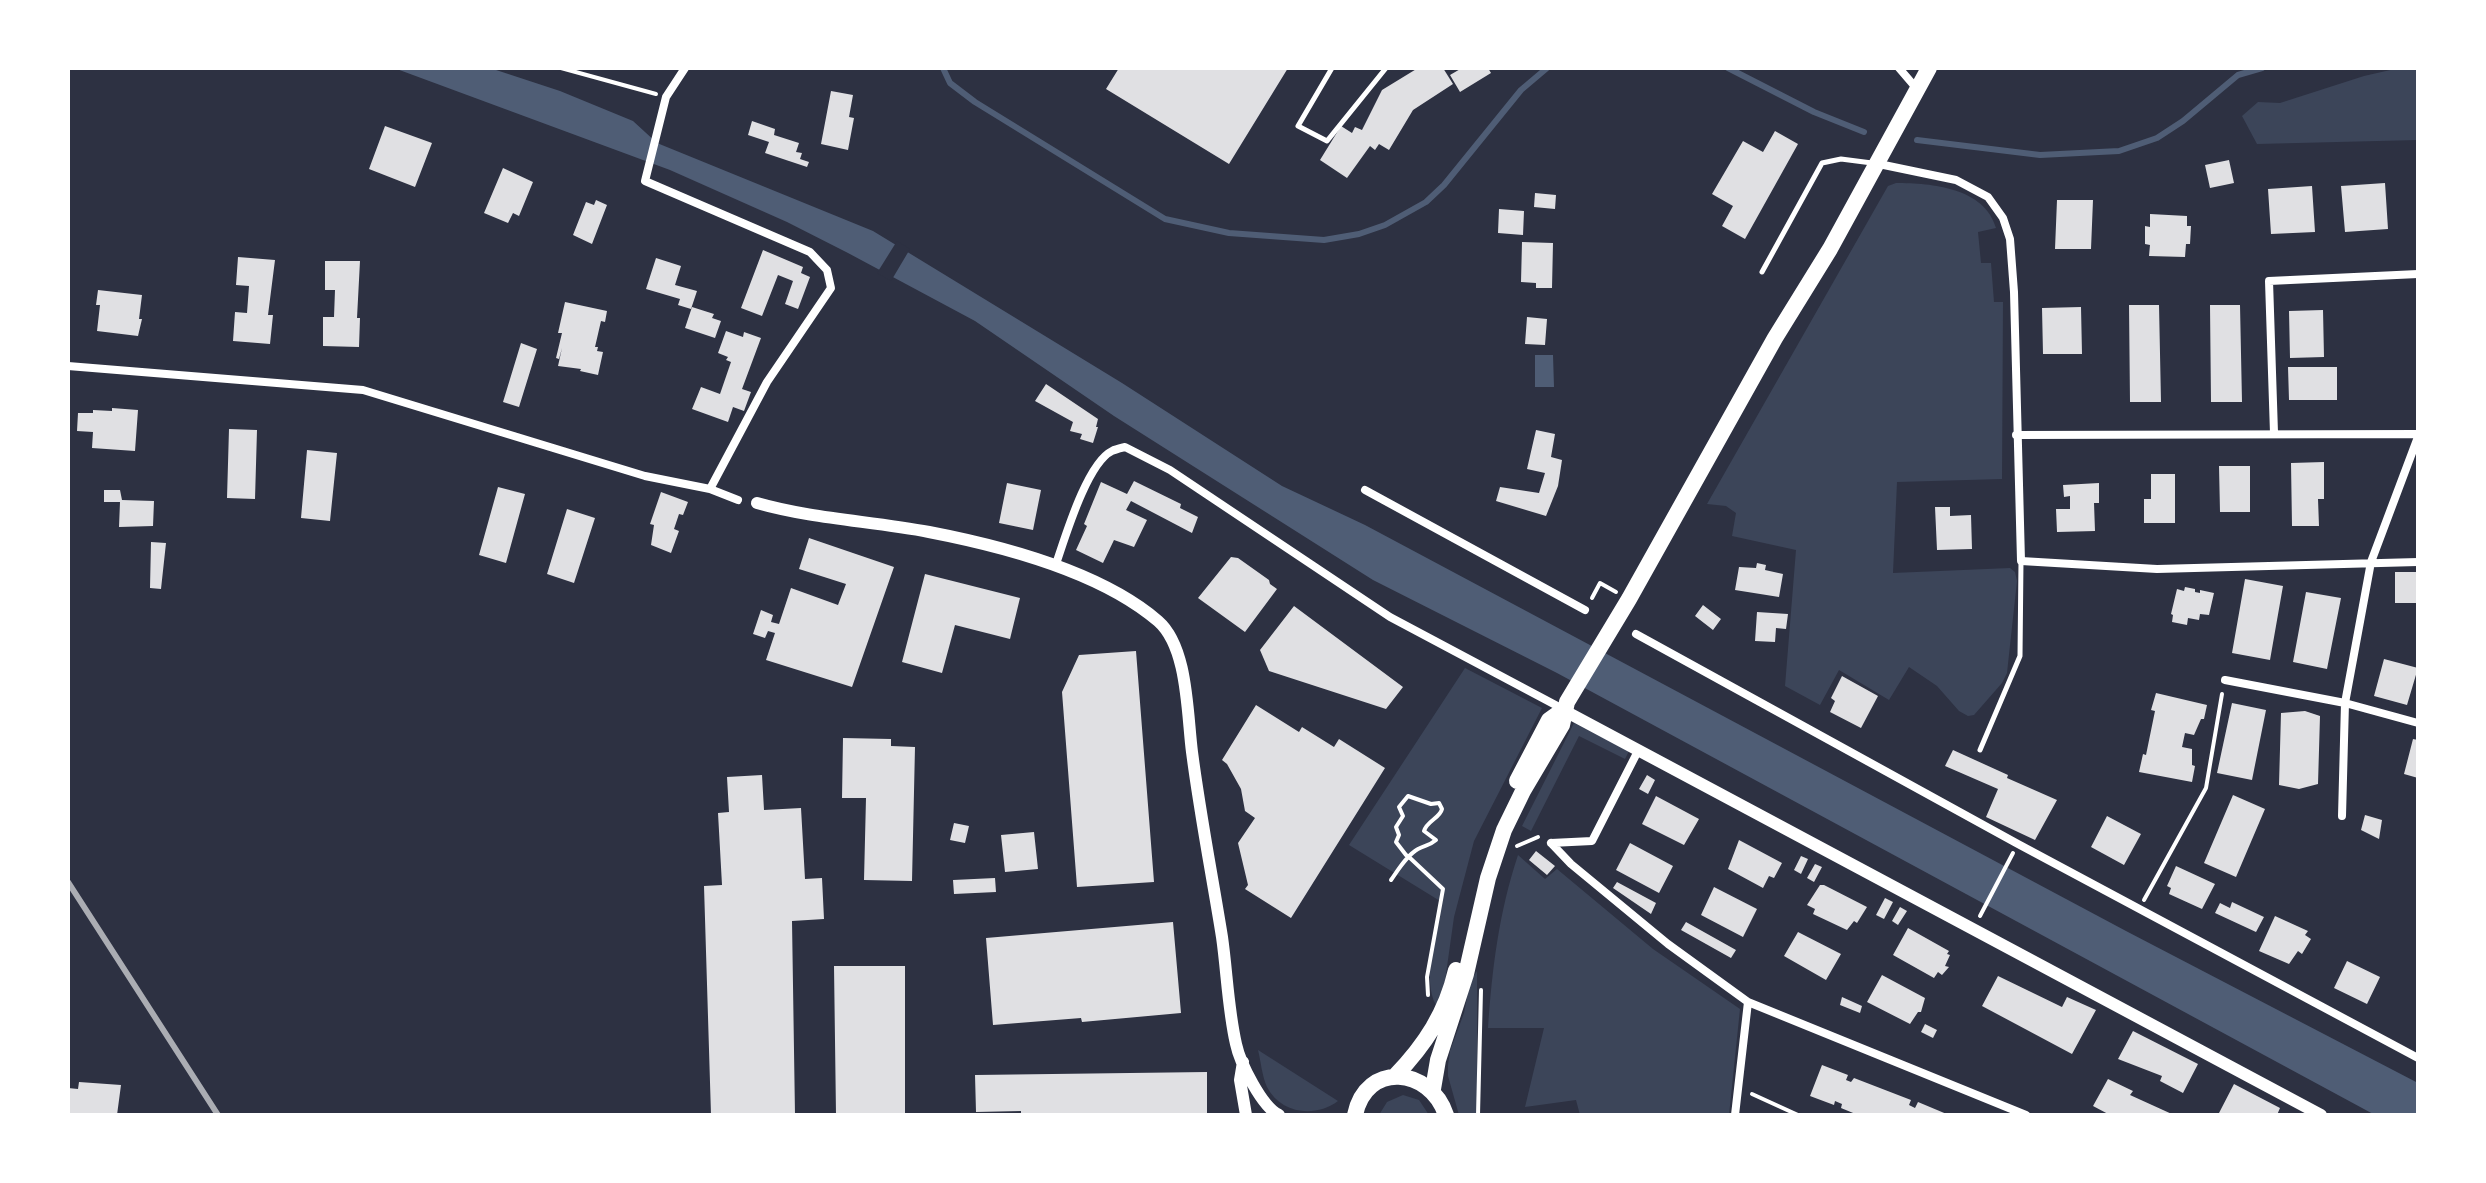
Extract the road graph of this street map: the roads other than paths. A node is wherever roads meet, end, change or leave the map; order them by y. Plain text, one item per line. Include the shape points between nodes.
1 (685, 68) edge
2 (1332, 68) edge
3 (1386, 68) edge
4 (1899, 68) edge
5 (1929, 68) edge
6 (1918, 89) junction
7 (1879, 164) junction
8 (1762, 272) dead end
9 (2418, 274) edge
10 (68, 366) edge
11 (2274, 433) junction
12 (2016, 435) junction
13 (2418, 436) edge
14 (710, 489) junction
15 (1365, 490) dead end
16 (738, 500) dead end
17 (757, 503) dead end
18 (2021, 561) junction
19 (2371, 562) junction
20 (2418, 562) edge
21 (1056, 564) junction
22 (1585, 610) road end
23 (1636, 634) dead end
24 (2225, 680) road end
25 (2345, 703) junction
26 (1565, 706) junction
27 (2418, 723) edge
28 (1639, 749) junction
29 (1980, 750) dead end
30 (2342, 816) dead end
31 (1748, 1002) junction
32 (2418, 1058) edge
33 (1243, 1062) junction
34 (1395, 1076) junction
35 (1433, 1089) junction
36 (1352, 1113) edge
37 (1246, 1115) edge
38 (1279, 1115) edge
39 (1446, 1115) edge
40 (1735, 1115) edge
41 (2026, 1115) edge
42 (2321, 1115) edge

1 - 14 street via 666,102 645,181 810,252 827,270 831,288 767,382
2 - 3 lane via 1298,126 1327,141
4 - 6 street
5 - 6 main road
6 - 7 main road
7 - 8 lane via 1841,159 1822,163
7 - 12 street via 1956,180 1988,197 2003,218 2014,292
7 - 26 main road
9 - 11 street via 2269,281
10 - 14 street via 363,390 645,476
11 - 12 street
11 - 13 street
12 - 18 street
13 - 19 street
14 - 16 street
15 - 22 street
17 - 21 street via 930,532
18 - 19 street via 2157,569
18 - 29 lane via 2020,656
19 - 20 street
19 - 25 street
21 - 26 street via 1068,522 1097,468 1110,451 1125,447 1170,470 1390,617
21 - 33 street via 1109,588 1172,635 1182,671 1236,1046
23 - 32 street
24 - 25 street
25 - 27 street
25 - 30 street
26 - 28 street
26 - 34 main road via 1549,720 1494,832 1443,1011 1428,1039
26 - 35 main road via 1562,725 1504,830
28 - 31 street via 1592,841 1551,843 1668,944
28 - 42 street
31 - 40 street
31 - 41 street
33 - 37 street via 1240,1080
33 - 38 street via 1271,1111
34 - 35 main road
34 - 36 main road via 1370,1087
35 - 39 main road

